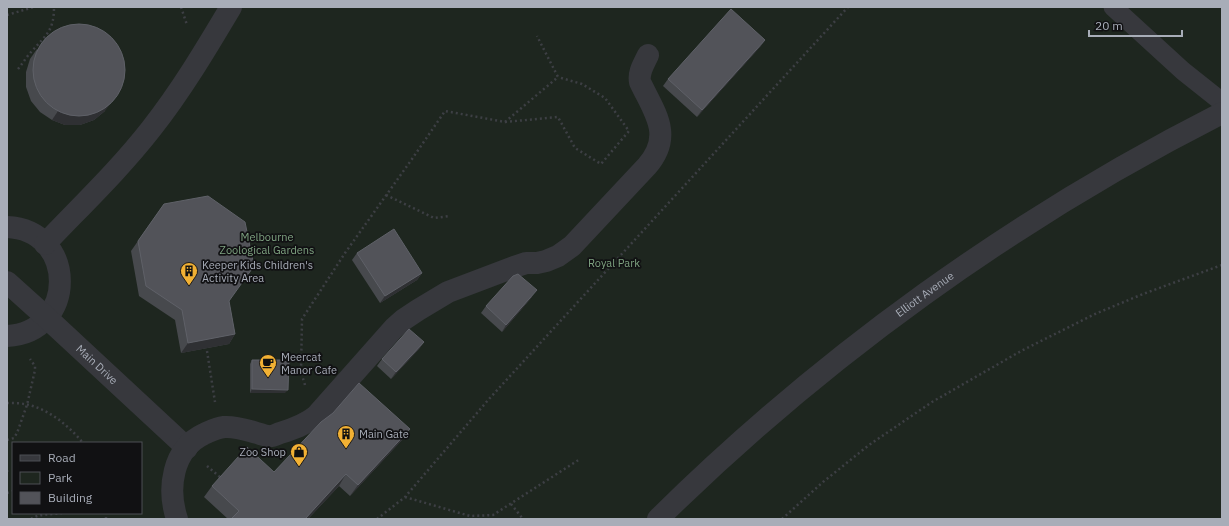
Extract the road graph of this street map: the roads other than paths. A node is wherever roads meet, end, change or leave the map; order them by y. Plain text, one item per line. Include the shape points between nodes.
1 (231, 7) edge
2 (1113, 7) edge
3 (648, 55) dead end
4 (1222, 102) edge
5 (1222, 113) edge
6 (7, 227) edge
7 (45, 244) junction
8 (7, 282) edge
9 (47, 318) junction
10 (10, 336) edge
11 (186, 448) junction
12 (177, 519) edge
13 (658, 519) edge

1 - 7 street via 199,61 153,126 117,169
2 - 4 lane via 1183,71
3 - 11 street via 639,77 660,129 661,138 656,154 572,246 542,263 514,267 448,292 403,320 316,416 304,424 270,437 237,428 213,429 199,436
5 - 13 street, Elliott Avenue via 1066,199 968,263 847,351 692,485
6 - 7 street via 32,234
7 - 9 street via 56,260 61,280 60,294
8 - 9 street, Main Drive
9 - 10 street via 30,330
9 - 11 street, Main Drive
11 - 12 street via 172,478 173,504

